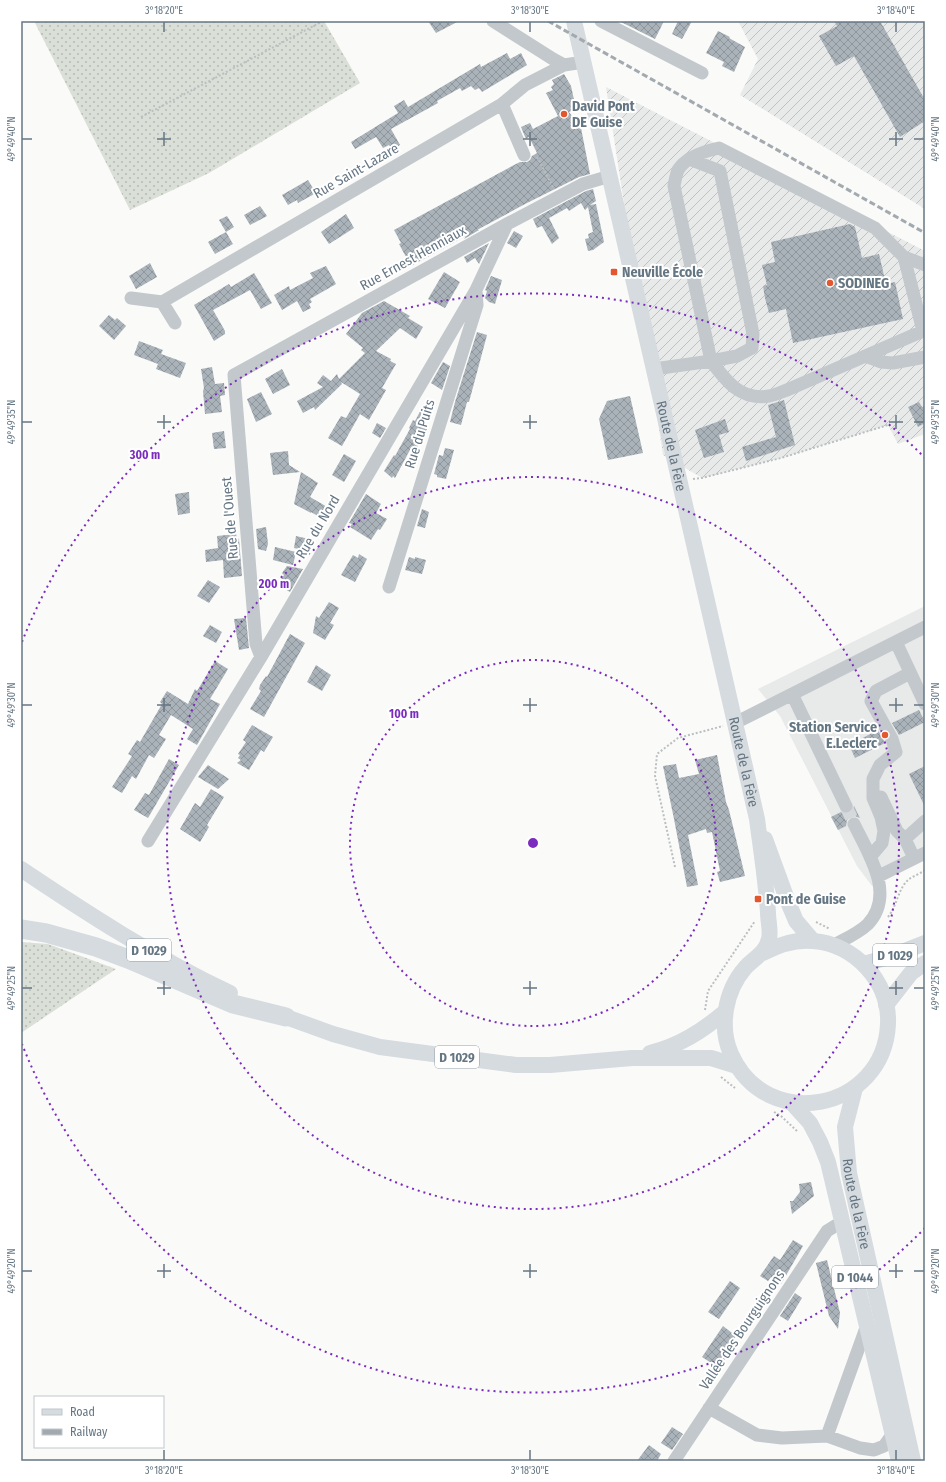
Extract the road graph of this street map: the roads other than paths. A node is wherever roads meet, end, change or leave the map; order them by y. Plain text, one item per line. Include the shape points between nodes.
1 (493, 21) edge
2 (574, 21) edge
3 (601, 21) edge
4 (564, 64) junction
5 (585, 68) junction
6 (702, 73) dead end
7 (502, 104) junction
8 (524, 155) road end
9 (689, 159) junction
10 (610, 176) junction
11 (507, 224) junction
12 (904, 257) junction
13 (925, 265) edge
14 (476, 290) junction
15 (131, 298) dead end
16 (162, 302) junction
17 (175, 323) dead end
18 (865, 356) junction
19 (925, 357) edge
20 (711, 361) junction
21 (654, 369) junction
22 (234, 376) joint
23 (389, 587) dead end
24 (924, 629) edge
25 (896, 642) junction
26 (261, 656) junction
27 (910, 673) junction
28 (792, 694) junction
29 (925, 704) edge
30 (736, 723) junction
31 (873, 779) junction
32 (846, 806) tunnel mouth
33 (757, 819) junction
34 (925, 821) edge
35 (854, 824) tunnel mouth
36 (905, 839) junction
37 (148, 841) dead end
38 (920, 855) edge
39 (870, 857) junction
40 (21, 869) edge
41 (879, 876) junction
42 (21, 929) edge
43 (835, 938) junction
44 (813, 941) junction
45 (925, 943) edge
46 (763, 953) junction
47 (925, 963) edge
48 (864, 964) junction
49 (886, 1005) junction
50 (725, 1012) junction
51 (286, 1017) junction
52 (632, 1058) junction
53 (737, 1066) junction
54 (855, 1088) junction
55 (791, 1102) junction
56 (843, 1225) junction
57 (867, 1325) junction
58 (709, 1408) junction
59 (904, 1418) junction
60 (892, 1434) junction
61 (827, 1436) junction
62 (674, 1461) edge
63 (898, 1461) edge
64 (913, 1461) edge

1 - 4 street
2 - 5 main road, Route de la Fère
3 - 6 street
4 - 5 street
4 - 7 street, Rue Saint-Lazare via 525,85
5 - 10 main road, Route de la Fère
7 - 8 street
7 - 16 street, Rue Saint-Lazare
9 - 12 street via 703,151 719,148 875,228
9 - 20 street via 678,170 674,186
9 - 20 street via 720,171 753,334 752,348 738,356
10 - 11 street, Rue Ernest Henniaux via 583,184
10 - 21 main road, Route de la Fère
11 - 14 street, Rue du Nord
11 - 22 street, Rue Ernest Henniaux
12 - 13 street
12 - 18 street via 923,331
14 - 23 street, Rue du Puits via 477,305
14 - 26 street, Rue du Nord
15 - 16 street
16 - 17 street
18 - 19 street via 893,364
18 - 20 street via 768,396 753,396 740,392 724,379
20 - 21 street
21 - 30 main road, Route de la Fère
22 - 26 street, Rue de l'Ouest via 256,644
24 - 25 street
25 - 27 street
25 - 28 street
26 - 37 street, Rue du Nord
27 - 29 street
27 - 31 street via 876,691 872,701 896,752 880,765
28 - 30 street
28 - 32 street
30 - 33 main road, Route de la Fère
31 - 36 street via 897,831
31 - 39 street via 873,798 884,831 882,843
33 - 44 main road, Route de la Fère via 796,921
33 - 46 main road, Route de la Fère via 769,938
34 - 36 street
35 - 39 street
36 - 38 street
38 - 41 street
39 - 41 street
40 - 51 main road, D 1029 via 104,924 171,963 234,996
41 - 43 street via 880,898 877,909 868,923 857,932
42 - 51 highway via 96,947 233,1004
43 - 44 main road
43 - 48 main road
44 - 46 main road via 787,943
45 - 48 main road, D 1029
46 - 50 main road via 744,969 731,989
47 - 49 main road, D 1029 via 911,973
48 - 49 main road via 878,983
49 - 54 main road via 888,1023 882,1054 869,1075
50 - 52 main road, D 1029 via 704,1030 666,1049
50 - 53 main road via 726,1040
51 - 52 main road, D 1029 via 380,1047 516,1065 550,1065
52 - 53 main road, D 1029 via 711,1058
53 - 55 main road via 760,1090 775,1098
54 - 55 main road via 825,1102
54 - 59 main road, Route de la Fère / D 1044 via 845,1127 849,1172
55 - 56 main road, Route de la Fère / D 1044 via 810,1123 820,1142 828,1162
56 - 57 main road, Route de la Fère / D 1044
56 - 58 street, Vallée des Bourguignons via 835,1226 828,1231
57 - 60 main road, Route de la Fère / D 1044
57 - 61 street
58 - 61 street via 757,1435 782,1438
58 - 62 street, Vallée des Bourguignons
59 - 60 street
59 - 64 main road, Route de la Fère / D 1044
60 - 61 street via 884,1446 874,1450 860,1448
60 - 63 main road, Route de la Fère / D 1044

